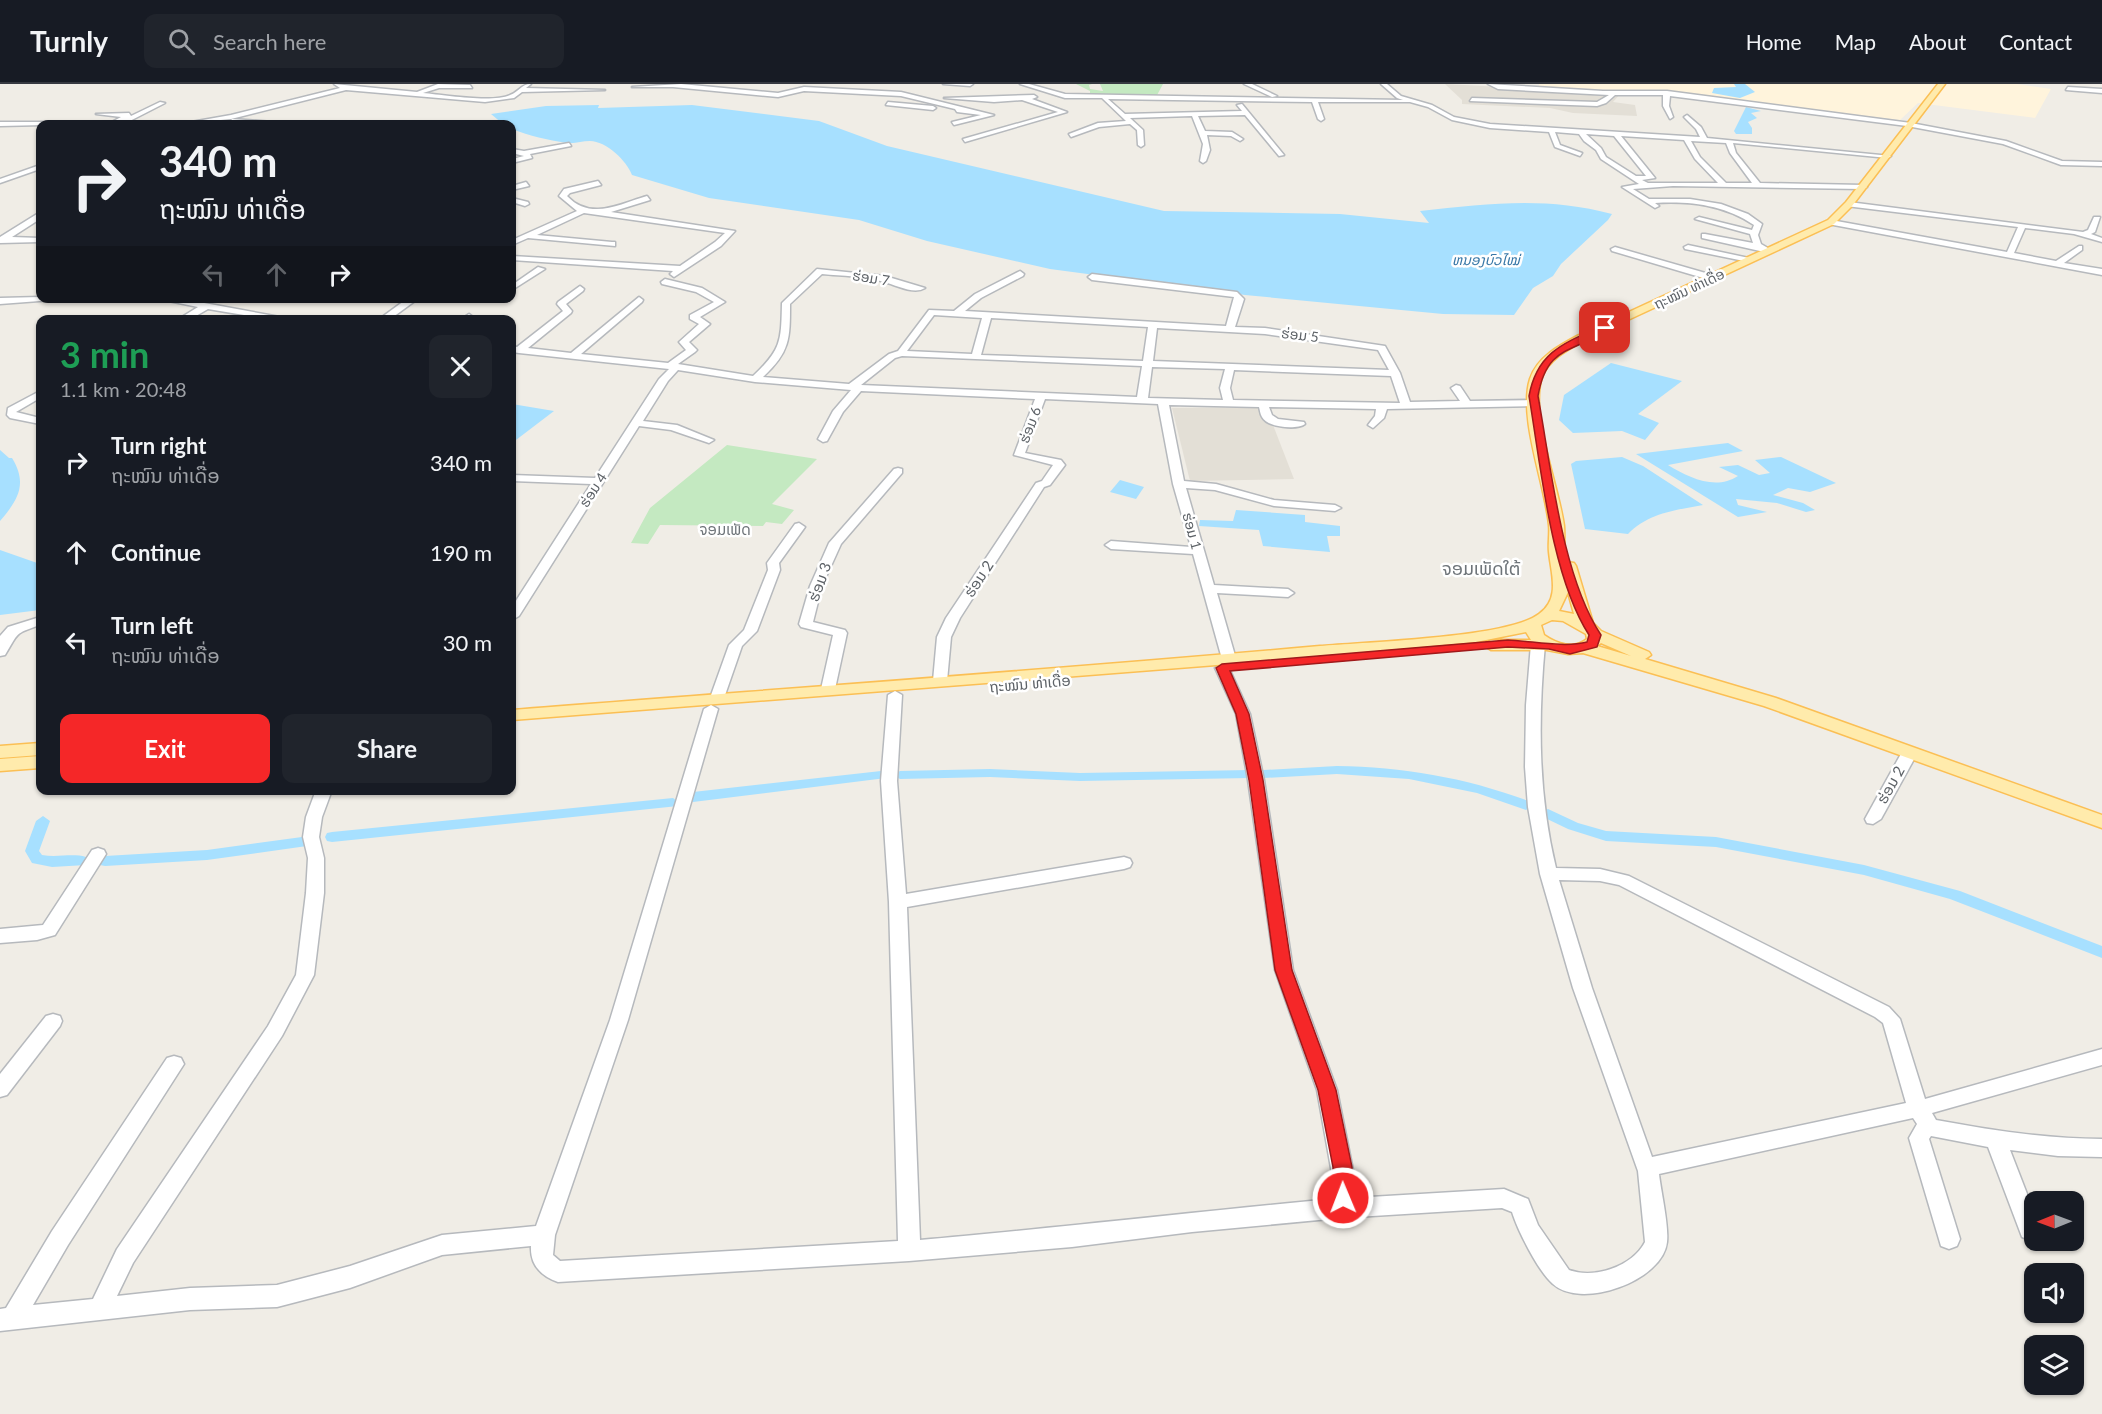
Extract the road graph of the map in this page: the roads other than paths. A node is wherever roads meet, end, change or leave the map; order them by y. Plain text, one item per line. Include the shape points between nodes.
1 (337, 84) edge
2 (361, 84) edge
3 (528, 84) edge
4 (579, 84) edge
5 (586, 84) edge
6 (946, 84) edge
7 (970, 84) edge
8 (1023, 84) edge
9 (1247, 84) edge
10 (1384, 84) edge
11 (1491, 84) edge
12 (1935, 84) edge
13 (1942, 84) edge
14 (442, 85) edge
15 (637, 86) edge
16 (470, 87) dead end
17 (627, 87) dead end
18 (346, 88) junction
19 (570, 89) dead end
20 (2068, 89) dead end
21 (521, 90) junction
22 (602, 90) dead end
23 (1536, 90) junction
24 (2102, 91) edge
25 (1614, 93) junction
26 (1667, 93) junction
27 (411, 94) junction
28 (1056, 95) junction
29 (1103, 96) junction
30 (947, 98) dead end
31 (1023, 98) junction
32 (1234, 98) junction
33 (1278, 98) junction
34 (1314, 99) junction
35 (994, 100) junction
36 (1472, 100) dead end
37 (1410, 101) junction
38 (1548, 102) junction
39 (162, 103) dead end
40 (249, 104) dead end
41 (888, 104) dead end
42 (1597, 104) junction
43 (272, 107) junction
44 (967, 110) junction
45 (1607, 110) dead end
46 (982, 111) junction
47 (1246, 113) junction
48 (99, 114) dead end
49 (1194, 114) junction
50 (1126, 116) junction
51 (1670, 117) dead end
52 (1687, 117) dead end
53 (1321, 119) dead end
54 (119, 120) edge
55 (128, 120) edge
56 (217, 120) edge
57 (1133, 122) junction
58 (1465, 122) junction
59 (954, 123) dead end
60 (0, 124) edge
61 (36, 124) edge
62 (1911, 125) junction
63 (1638, 127) dead end
64 (1552, 132) junction
65 (1202, 133) junction
66 (1461, 133) dead end
67 (1582, 133) junction
68 (1071, 135) dead end
69 (1617, 135) junction
70 (1641, 136) junction
71 (1240, 139) dead end
72 (1688, 139) junction
73 (966, 140) dead end
74 (1705, 140) junction
75 (1729, 141) junction
76 (569, 145) dead end
77 (1142, 146) dead end
78 (516, 152) edge
79 (524, 153) junction
80 (1580, 154) dead end
81 (1281, 155) dead end
82 (1888, 156) junction
83 (516, 160) edge
84 (1203, 161) dead end
85 (2102, 164) edge
86 (36, 169) edge
87 (0, 171) edge
88 (22, 174) junction
89 (1631, 178) junction
90 (0, 181) edge
91 (598, 183) dead end
92 (526, 184) dead end
93 (1673, 184) junction
94 (1645, 185) junction
95 (1724, 186) junction
96 (516, 187) edge
97 (1759, 187) junction
98 (1863, 187) junction
99 (646, 198) dead end
100 (1692, 199) junction
101 (516, 201) edge
102 (1647, 201) junction
103 (525, 204) dead end
104 (1849, 204) junction
105 (1655, 206) dead end
106 (583, 211) junction
107 (603, 214) junction
108 (36, 218) edge
109 (1700, 219) dead end
110 (2097, 219) dead end
111 (1831, 222) junction
112 (2023, 225) junction
113 (1936, 232) dead end
114 (1754, 233) junction
115 (2084, 234) junction
116 (527, 236) junction
117 (1705, 236) dead end
118 (1, 240) edge
119 (36, 240) edge
120 (1930, 240) junction
121 (2102, 240) edge
122 (516, 241) edge
123 (612, 244) dead end
124 (1688, 247) dead end
125 (2079, 248) dead end
126 (1615, 249) dead end
127 (1764, 249) junction
128 (2010, 254) junction
129 (516, 258) edge
130 (1749, 260) junction
131 (2058, 263) junction
132 (541, 269) dead end
133 (683, 269) junction
134 (2100, 271) edge
135 (1020, 274) dead end
136 (1092, 277) dead end
137 (1713, 278) junction
138 (516, 285) edge
139 (921, 288) dead end
140 (580, 289) dead end
141 (36, 300) edge
142 (639, 300) dead end
143 (0, 301) edge
144 (184, 303) edge
145 (407, 303) edge
146 (205, 307) junction
147 (957, 313) junction
148 (190, 315) edge
149 (259, 315) edge
150 (389, 315) edge
151 (987, 315) junction
152 (1154, 326) junction
153 (1230, 328) junction
154 (516, 348) edge
155 (516, 349) edge
156 (902, 353) junction
157 (574, 355) junction
158 (976, 357) junction
159 (1148, 364) junction
160 (673, 366) junction
161 (1230, 367) junction
162 (1395, 373) junction
163 (755, 379) junction
164 (855, 387) junction
165 (1456, 388) dead end
166 (1041, 395) junction
167 (36, 396) edge
168 (1142, 401) junction
169 (1163, 402) junction
170 (1229, 403) junction
171 (1263, 403) junction
172 (1534, 403) junction
173 (1406, 405) junction
174 (1467, 405) junction
175 (1382, 406) junction
176 (36, 420) edge
177 (636, 423) junction
178 (1300, 424) dead end
179 (1374, 425) dead end
180 (823, 439) dead end
181 (709, 440) dead end
182 (898, 471) dead end
183 (516, 478) edge
184 (598, 481) junction
185 (1179, 484) junction
186 (1040, 485) joint
187 (1335, 508) dead end
188 (799, 527) dead end
189 (1557, 531) junction
190 (1111, 545) dead end
191 (1198, 552) junction
192 (1208, 589) junction
193 (1288, 593) dead end
194 (516, 610) edge
195 (1539, 620) junction
196 (36, 622) edge
197 (1590, 629) junction
198 (1543, 644) junction
199 (1585, 648) junction
200 (0, 652) edge
201 (1226, 664) junction
202 (1700, 680) junction
203 (940, 681) junction
204 (828, 689) junction
205 (895, 695) junction
206 (714, 704) junction
207 (516, 715) edge
208 (516, 725) edge
209 (36, 749) edge
210 (0, 752) edge
211 (1910, 752) junction
212 (36, 762) edge
213 (0, 765) edge
214 (322, 795) edge
215 (1873, 819) dead end
216 (2102, 822) edge
217 (98, 854) dead end
218 (1124, 864) dead end
219 (1548, 874) junction
220 (898, 902) junction
221 (0, 936) edge
222 (53, 1022) dead end
223 (2102, 1057) edge
224 (174, 1064) dead end
225 (0, 1089) edge
226 (1922, 1116) junction
227 (1996, 1140) junction
228 (2102, 1148) edge
229 (1647, 1167) junction
230 (1340, 1208) junction
231 (2024, 1214) edge
232 (544, 1235) junction
233 (1949, 1239) dead end
234 (909, 1251) junction
235 (99, 1310) junction
236 (6, 1320) edge

1 - 18 street
2 - 18 street
3 - 21 street
4 - 5 street
4 - 19 street
6 - 7 street
8 - 28 street
9 - 33 street
10 - 37 street
11 - 23 street
12 - 13 street
13 - 62 main road, ຖະໝົນ ທ່າເດື່ອ
14 - 16 street
14 - 27 street
15 - 17 street
15 - 44 street via 778,95 804,89 901,94
18 - 27 street
18 - 43 street
20 - 24 street
21 - 22 street
21 - 27 street via 512,97 492,100
23 - 25 street
23 - 38 street
25 - 26 street
25 - 42 street
26 - 51 street
26 - 62 street
28 - 29 street
28 - 31 street
29 - 32 street
29 - 50 street
30 - 35 street
31 - 35 street
31 - 73 street via 1064,112
32 - 33 street
32 - 47 street
33 - 34 street
34 - 37 street
34 - 53 street
35 - 46 street
36 - 38 street
37 - 58 street
38 - 42 street
39 - 55 street
40 - 43 street
41 - 44 street
42 - 45 street
43 - 56 street
44 - 46 street
46 - 59 street via 991,115
47 - 49 street
47 - 81 street
48 - 54 street via 129,115
49 - 50 street
49 - 65 street
50 - 57 street
52 - 74 street
57 - 68 street via 1098,125
57 - 77 street via 1140,130
58 - 64 street
58 - 66 street
60 - 61 street
62 - 82 main road, ຖະໝົນ ທ່າເດື່ອ
62 - 85 street via 2004,142 2061,162
63 - 70 street
64 - 67 street
64 - 80 street via 1557,146
65 - 71 street via 1232,134
65 - 84 street via 1208,155
67 - 69 street
67 - 89 street via 1603,158
69 - 70 street
69 - 89 street via 1651,178
70 - 72 street
72 - 74 street
72 - 95 street via 1697,158
74 - 75 street
75 - 82 street
75 - 97 street via 1733,153
76 - 79 street
78 - 79 street
79 - 83 street via 530,157
82 - 98 main road, ຖະໝົນ ທ່າເດື່ອ
86 - 88 street
87 - 88 street
88 - 90 street
89 - 94 street
91 - 106 street via 563,193 574,208
92 - 96 street
93 - 94 street
93 - 95 street
93 - 100 street
94 - 102 street via 1626,187
95 - 97 street
97 - 98 street
98 - 104 main road, ຖະໝົນ ທ່າເດື່ອ
99 - 107 street
100 - 102 street
100 - 114 street via 1740,212 1758,224
101 - 103 street
102 - 105 street
104 - 111 main road, ຖະໝົນ ທ່າເດື່ອ
104 - 112 street
106 - 107 street
106 - 116 street
107 - 133 street via 731,231
108 - 118 street
109 - 114 street
110 - 115 street via 2093,231
111 - 120 street
111 - 127 main road, ຖະໝົນ ທ່າເດື່ອ
112 - 115 street
112 - 128 street
113 - 120 street
114 - 127 street
115 - 121 street
116 - 122 street
116 - 123 street
117 - 127 street
118 - 119 street
120 - 128 street
124 - 130 street
125 - 131 street
126 - 137 street
127 - 130 main road, ຖະໝົນ ທ່າເດື່ອ
128 - 131 street
129 - 133 street
130 - 137 main road, ຖະໝົນ ທ່າເດື່ອ
131 - 134 street
132 - 138 street
133 - 160 street, ຮ່ອມ 4 via 665,282 699,290 721,302 693,317 705,324 683,343 692,350
135 - 147 street via 978,296
136 - 153 street via 1237,295 1240,299
137 - 172 main road, ຖະໝົນ ທ່າເດື່ອ via 1561,349 1537,375
139 - 163 street, ຮ່ອມ 7 via 820,271 786,303 783,351
140 - 154 street via 561,304 568,311
141 - 143 street
142 - 157 street
144 - 146 street
145 - 150 street
146 - 148 street
146 - 149 street
147 - 151 street, ຮ່ອມ 5
147 - 156 street, ຮ່ອມ 5 via 932,312
151 - 152 street, ຮ່ອມ 5
151 - 158 street
152 - 153 street, ຮ່ອມ 5
152 - 159 street
153 - 162 street, ຮ່ອມ 5 via 1378,346 1385,350
155 - 157 street
156 - 158 street
156 - 164 street via 892,356
157 - 160 street
158 - 159 street
159 - 161 street
159 - 168 street
160 - 163 street
160 - 177 street, ຮ່ອມ 4
161 - 162 street
161 - 170 street via 1226,388
162 - 173 street, ຮ່ອມ 5
163 - 164 street
164 - 166 street
164 - 180 street
165 - 174 street
166 - 168 street
166 - 186 street, ຮ່ອມ 6 via 1018,455 1059,464 1046,483
167 - 176 street via 11,413
168 - 169 street
169 - 170 street
169 - 185 street, ຮ່ອມ 1
170 - 171 street
171 - 175 street
171 - 178 street via 1267,417 1275,422
172 - 174 street
172 - 189 main road, ຖະໝົນ ທ່າເດື່ອ
173 - 174 street
173 - 175 street
175 - 179 street
177 - 181 street via 673,427
177 - 184 street, ຮ່ອມ 4
182 - 204 street, ຮ່ອມ 3 via 835,543 816,586 806,624 840,633
183 - 184 street
184 - 194 street, ຮ່ອມ 4
185 - 187 street via 1216,487 1253,500
185 - 191 street, ຮ່ອມ 1
186 - 203 street, ຮ່ອມ 2 via 953,618 944,637
188 - 206 street via 773,563 774,570 750,631 736,645
189 - 195 main road, ຖະໝົນ ທ່າເດື່ອ via 1562,592 1555,607
189 - 197 main road, ຖະໝົນ ທ່າເດື່ອ
190 - 191 street
191 - 192 street, ຮ່ອມ 1
192 - 193 street
192 - 201 street, ຮ່ອມ 1
195 - 197 main road via 1566,616
195 - 198 main road via 1534,634
195 - 201 main road, ຖະໝົນ ທ່າເດື່ອ via 1512,631 1476,637
196 - 200 street via 13,630
197 - 199 main road via 1594,642
197 - 202 main road
198 - 199 main road, ຖະໝົນ ທ່າເດື່ອ via 1570,650
198 - 201 main road, ຖະໝົນ ທ່າເດື່ອ
198 - 219 street via 1533,690 1533,751 1536,806
199 - 202 main road, ຖະໝົນ ທ່າເດື່ອ
201 - 203 main road, ຖະໝົນ ທ່າເດື່ອ
201 - 205 main road, ຖະໝົນ ທ່າເດື່ອ
201 - 230 street, ຮ່ອມ 1 via 1243,714 1254,769 1284,970 1327,1090 1345,1185
202 - 211 main road
203 - 204 main road, ຖະໝົນ ທ່າເດື່ອ
204 - 206 main road, ຖະໝົນ ທ່າເດື່ອ
205 - 206 main road, ຖະໝົນ ທ່າເດື່ອ
205 - 220 street via 889,781
206 - 207 main road, ຖະໝົນ ທ່າເດື່ອ
206 - 208 main road, ຖະໝົນ ທ່າເດື່ອ
206 - 232 street via 619,1020
209 - 210 main road
211 - 215 street, ຮ່ອມ 2
211 - 216 main road
212 - 213 main road
214 - 235 street via 311,837 316,858 315,893 304,975 275,1032 125,1256
217 - 221 street via 49,930
218 - 220 street
219 - 226 street via 1600,875 1623,880 1882,1012 1895,1028
219 - 229 street via 1590,1011
220 - 234 street
222 - 225 street
223 - 226 street
224 - 236 street
226 - 227 street
226 - 229 street
226 - 233 street via 1919,1138
227 - 228 street via 2065,1149
227 - 231 street
229 - 230 street via 1656,1231 1654,1251 1630,1273 1584,1285 1560,1277 1515,1201 1469,1199
230 - 234 street
232 - 234 street via 540,1252 546,1266 558,1272
232 - 235 street via 442,1245 350,1277 277,1296 190,1299
235 - 236 street

